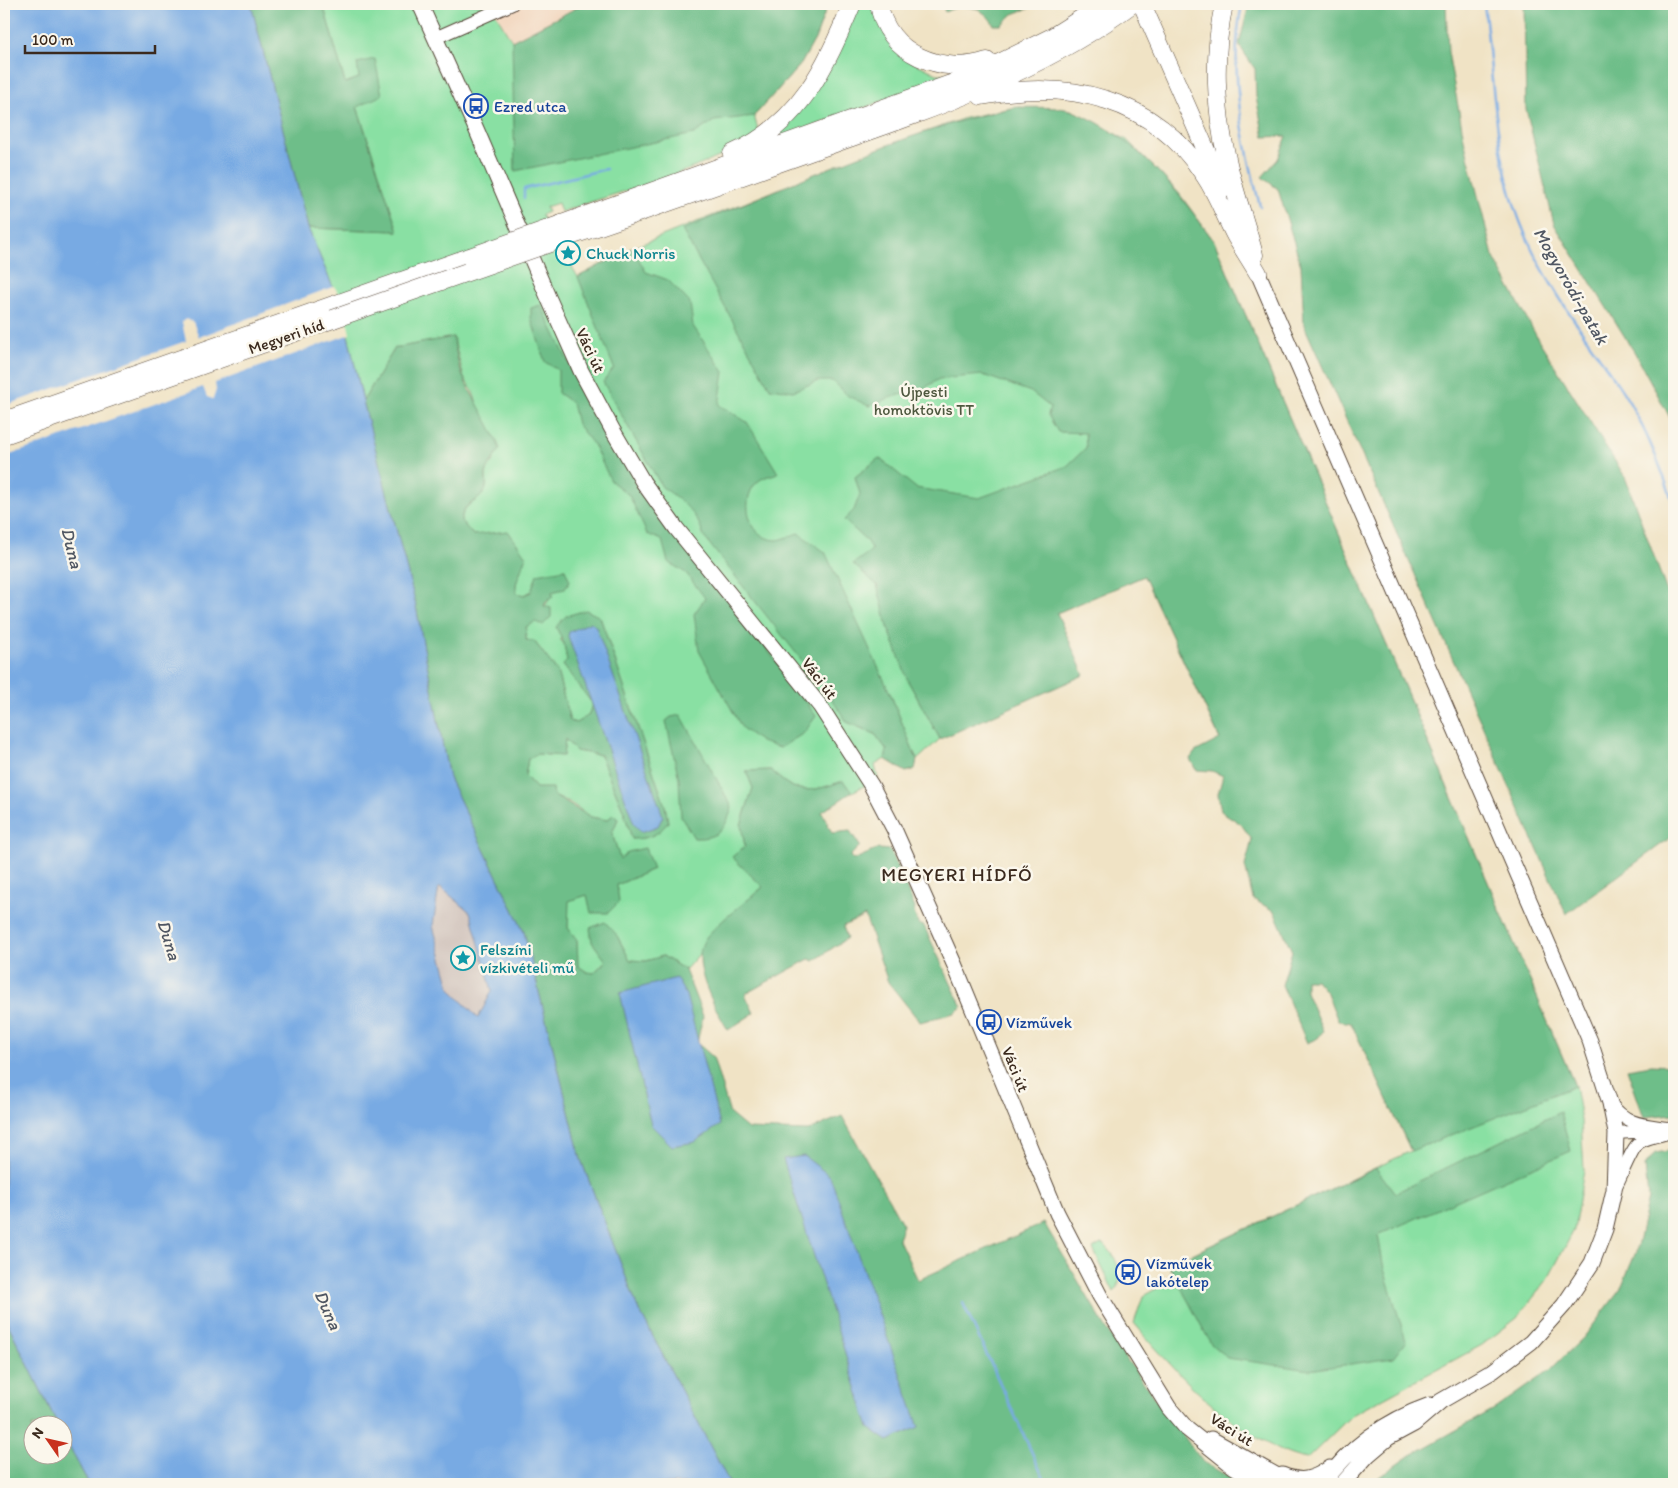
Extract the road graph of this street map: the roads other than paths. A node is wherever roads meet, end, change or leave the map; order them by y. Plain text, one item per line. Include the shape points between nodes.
1 (420, 4) edge
2 (512, 4) edge
3 (852, 4) edge
4 (879, 4) edge
5 (1104, 4) edge
6 (1132, 4) edge
7 (1142, 4) edge
8 (1224, 4) edge
9 (435, 38) junction
10 (1021, 52) junction
11 (905, 118) junction
12 (686, 180) junction
13 (565, 230) junction
14 (1258, 273) junction
15 (4, 421) edge
16 (4, 435) edge
17 (1610, 1103) junction
18 (1674, 1130) edge
19 (1616, 1133) junction
20 (1614, 1190) junction
21 (1441, 1402) junction
22 (1338, 1463) junction
23 (1265, 1480) edge
24 (1292, 1484) edge
25 (1323, 1484) edge
26 (1342, 1484) edge

1 - 9 main road, Váci út
2 - 9 street
3 - 12 highway via 818,78 787,116 762,137 702,168
4 - 10 highway via 885,22 897,40 929,62 943,66 970,66
5 - 10 highway via 1052,37
6 - 11 highway via 1083,38 1033,65
7 - 14 highway
8 - 14 highway via 1217,61 1222,135
9 - 23 main road, Váci út via 574,355 612,429 643,482 676,528 820,706 894,829 955,966 1057,1213 1100,1296 1161,1392 1192,1424 1240,1457
10 - 12 highway via 922,97
11 - 13 highway
11 - 14 highway via 934,113 981,96 1036,88 1099,97 1128,108 1171,137 1199,168
12 - 13 highway
13 - 15 highway, Megyeri híd, bridge
13 - 16 highway, Megyeri híd, bridge
14 - 17 main road via 1590,1042
17 - 18 street via 1618,1114 1637,1125
17 - 19 main road
18 - 19 street
18 - 20 street via 1640,1142
19 - 20 main road
20 - 21 main road via 1592,1263 1564,1305 1531,1342 1511,1358
21 - 22 main road via 1407,1413 1385,1425
21 - 26 main road via 1368,1455
22 - 23 main road via 1310,1479
22 - 25 main road
23 - 24 main road, Váci út

